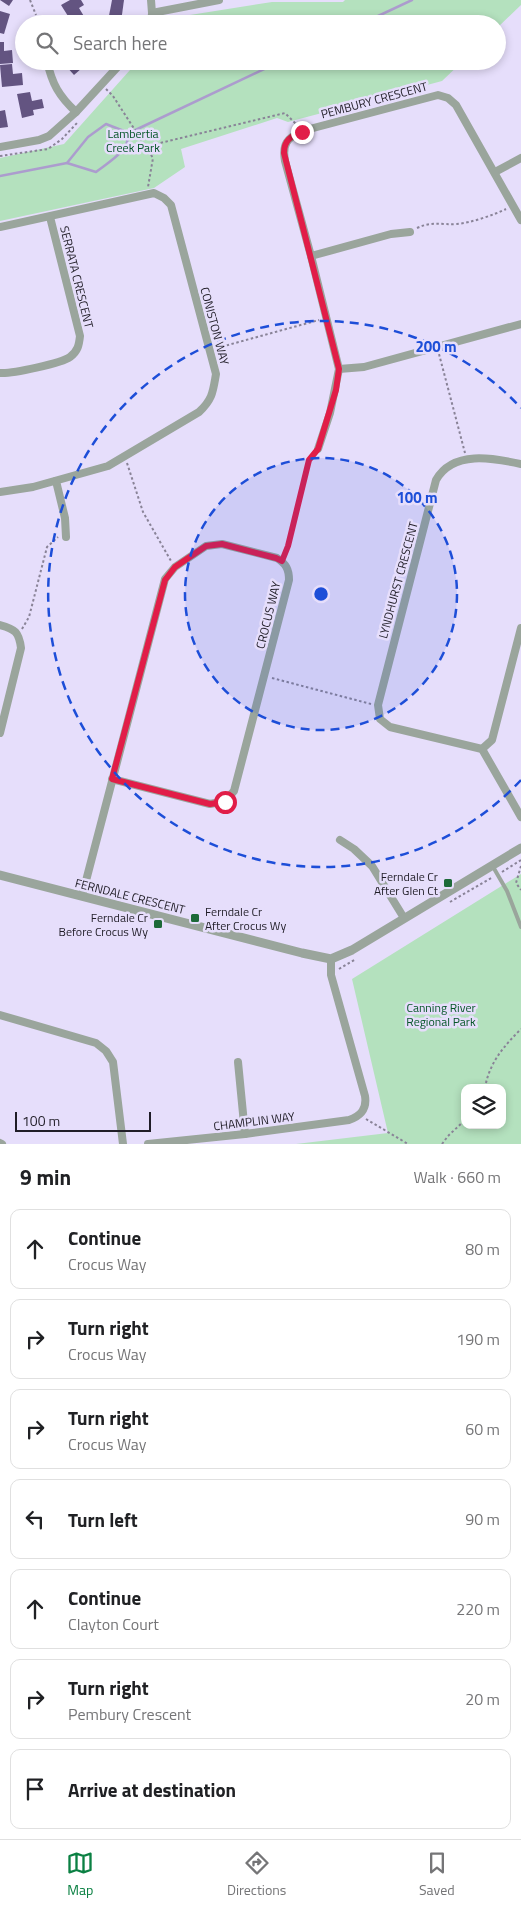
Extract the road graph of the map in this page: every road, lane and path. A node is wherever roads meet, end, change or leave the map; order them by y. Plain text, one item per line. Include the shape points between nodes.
1 (30, 0) edge
2 (150, 0) edge
3 (218, 0) edge
4 (152, 13) joint
5 (36, 15) edge
6 (49, 70) edge
7 (114, 70) edge
8 (102, 84) junction
9 (76, 112) junction
10 (302, 132) junction
11 (0, 148) edge
12 (147, 148) junction
13 (521, 158) edge
14 (494, 172) junction
15 (149, 194) junction
16 (513, 205) junction
17 (50, 217) junction
18 (521, 220) edge
19 (0, 228) edge
20 (410, 232) joint
21 (311, 256) junction
22 (327, 318) junction
23 (521, 324) edge
24 (436, 347) junction
25 (210, 350) junction
26 (339, 369) junction
27 (0, 373) edge
28 (318, 449) joint
29 (123, 457) junction
30 (466, 460) junction
31 (521, 464) edge
32 (56, 481) junction
33 (0, 492) edge
34 (66, 537) joint
35 (282, 561) junction
36 (175, 567) junction
37 (0, 625) edge
38 (521, 628) edge
39 (18, 634) junction
40 (264, 676) junction
41 (378, 705) junction
42 (0, 733) edge
43 (482, 749) junction
44 (112, 779) junction
45 (521, 817) edge
46 (340, 840) dead end
47 (521, 848) edge
48 (492, 866) junction
49 (521, 866) edge
50 (0, 875) edge
51 (521, 890) edge
52 (82, 896) junction
53 (404, 918) junction
54 (521, 927) edge
55 (331, 959) junction
56 (0, 1015) edge
57 (521, 1029) edge
58 (238, 1062) dead end
59 (486, 1084) edge
60 (364, 1116) junction
61 (461, 1124) edge
62 (245, 1134) junction
63 (123, 1144) edge
64 (148, 1144) edge
65 (408, 1144) edge
66 (442, 1144) edge

1 - 5 path
2 - 4 street
3 - 4 street
6 - 9 street via 55,87
7 - 8 street
8 - 9 street
8 - 12 path
9 - 11 street via 49,136
10 - 12 path via 285,113
10 - 14 street, PEMBURY CRESCENT via 438,95 456,105
10 - 21 street, PEMBURY CRESCENT via 286,140 285,161
12 - 15 path via 153,158 147,189
13 - 14 street
14 - 16 street, PEMBURY CRESCENT
15 - 17 street
15 - 25 street, CONISTON WAY via 164,198 171,205
16 - 18 street, PEMBURY CRESCENT
16 - 20 path via 458,224 428,223
17 - 19 street
17 - 27 street, SERRATA CRESCENT via 80,336 79,348 70,358 20,372
20 - 21 street via 391,234
21 - 22 street
22 - 25 path
22 - 26 street
23 - 24 street
24 - 26 street via 364,367
24 - 30 path
25 - 29 street, CONISTON WAY via 216,374 213,396 207,405
26 - 28 street via 332,406
28 - 35 path via 309,460
29 - 32 street, CONISTON WAY via 108,466
29 - 36 path via 143,512
30 - 31 street, LYNDHURST CRESCENT via 481,457
30 - 41 street, LYNDHURST CRESCENT via 440,471 436,480
32 - 33 street, CONISTON WAY
32 - 34 street
34 - 39 path via 58,537 47,547 29,617
35 - 36 street via 222,544 206,546
35 - 40 street, CROCUS WAY via 289,570 289,580
36 - 44 street via 165,580
37 - 39 street via 12,628
38 - 43 street via 492,740
39 - 42 street via 21,648
40 - 41 path
40 - 44 street, CROCUS WAY via 234,791 225,802 210,804
41 - 43 street, LYNDHURST CRESCENT via 380,719 390,727
43 - 45 street
44 - 52 street
46 - 53 street via 372,866
47 - 48 street
48 - 53 street
48 - 54 lane via 507,891
49 - 51 path via 516,883
50 - 52 street, FERNDALE CRESCENT
52 - 55 street, FERNDALE CRESCENT
53 - 55 street
55 - 60 street via 331,975 365,1096
56 - 63 street via 96,1043 106,1051 113,1062
57 - 59 path via 493,1062
58 - 62 street
60 - 62 street, CHAMPLIN WAY
60 - 65 path
61 - 66 path
62 - 64 street, CHAMPLIN WAY

